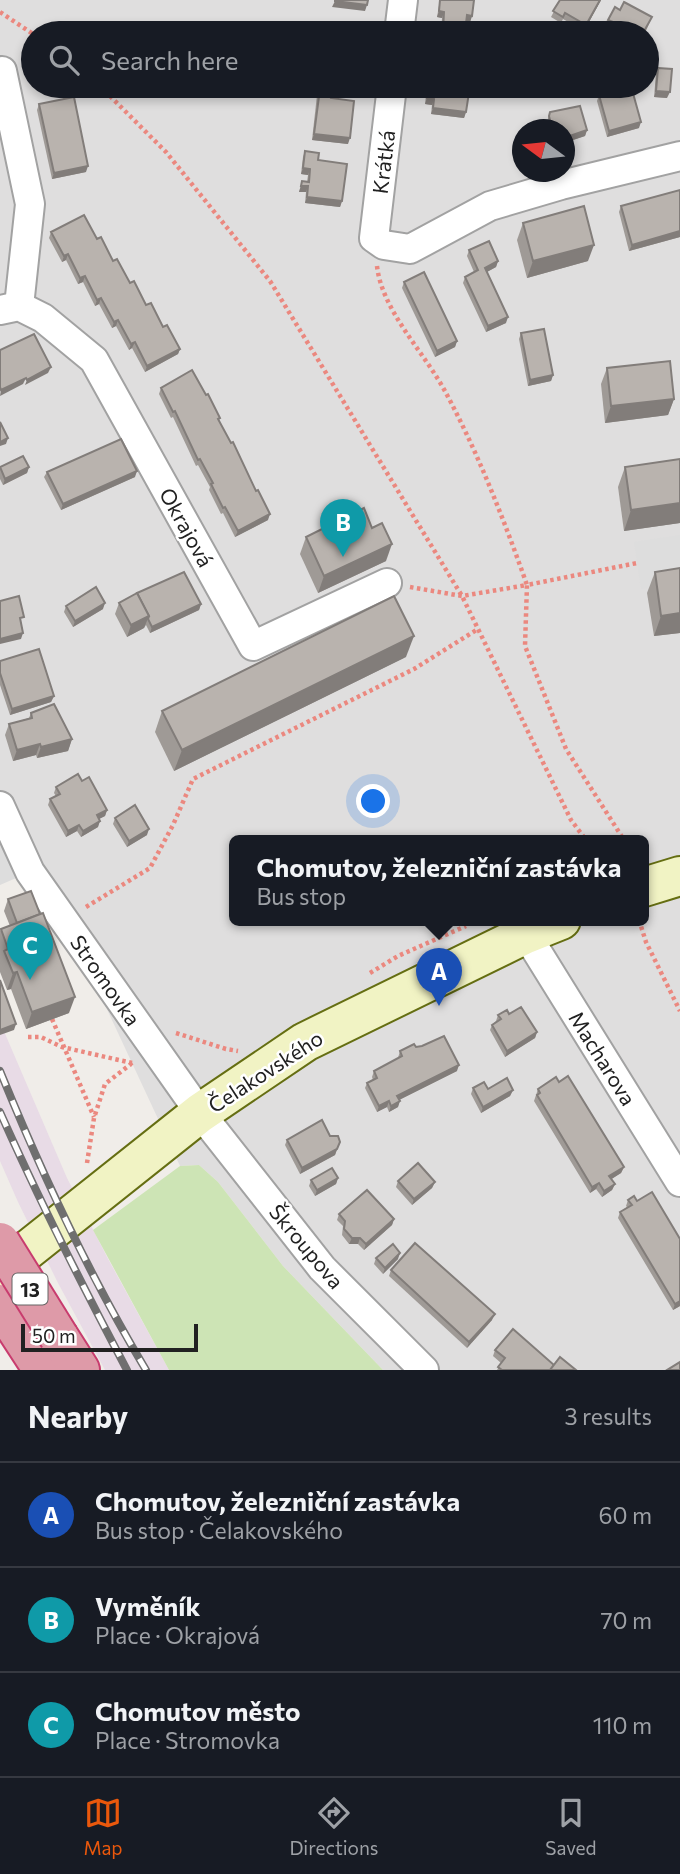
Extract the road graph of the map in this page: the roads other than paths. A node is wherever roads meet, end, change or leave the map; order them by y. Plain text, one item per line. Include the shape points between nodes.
1 (403, 0) edge
2 (400, 21) edge
3 (2, 71) dead end
4 (392, 98) edge
5 (680, 156) edge
6 (10, 308) edge
7 (387, 583) road end
8 (0, 806) edge
9 (680, 876) edge
10 (649, 885) edge
11 (546, 926) edge
12 (526, 934) junction
13 (200, 1114) junction
14 (680, 1182) edge
15 (0, 1242) edge
16 (0, 1272) edge
17 (0, 1304) edge
18 (46, 1354) edge
19 (80, 1370) edge
20 (424, 1370) edge

1 - 2 street
3 - 6 street, Okrajová via 30,204
4 - 5 street, Krátká via 374,238 384,245 410,248 491,206
6 - 7 street, Okrajová via 43,318 94,360 253,646
8 - 13 street, Stromovka via 30,872
9 - 10 street
11 - 12 street, Čelakovského
12 - 13 street, Čelakovského via 305,1042
12 - 14 street, Macharova
13 - 16 street, Čelakovského
13 - 20 street, Škroupova via 322,1268
15 - 18 highway, 13, bridge
17 - 18 highway, 13
18 - 19 highway, 13

